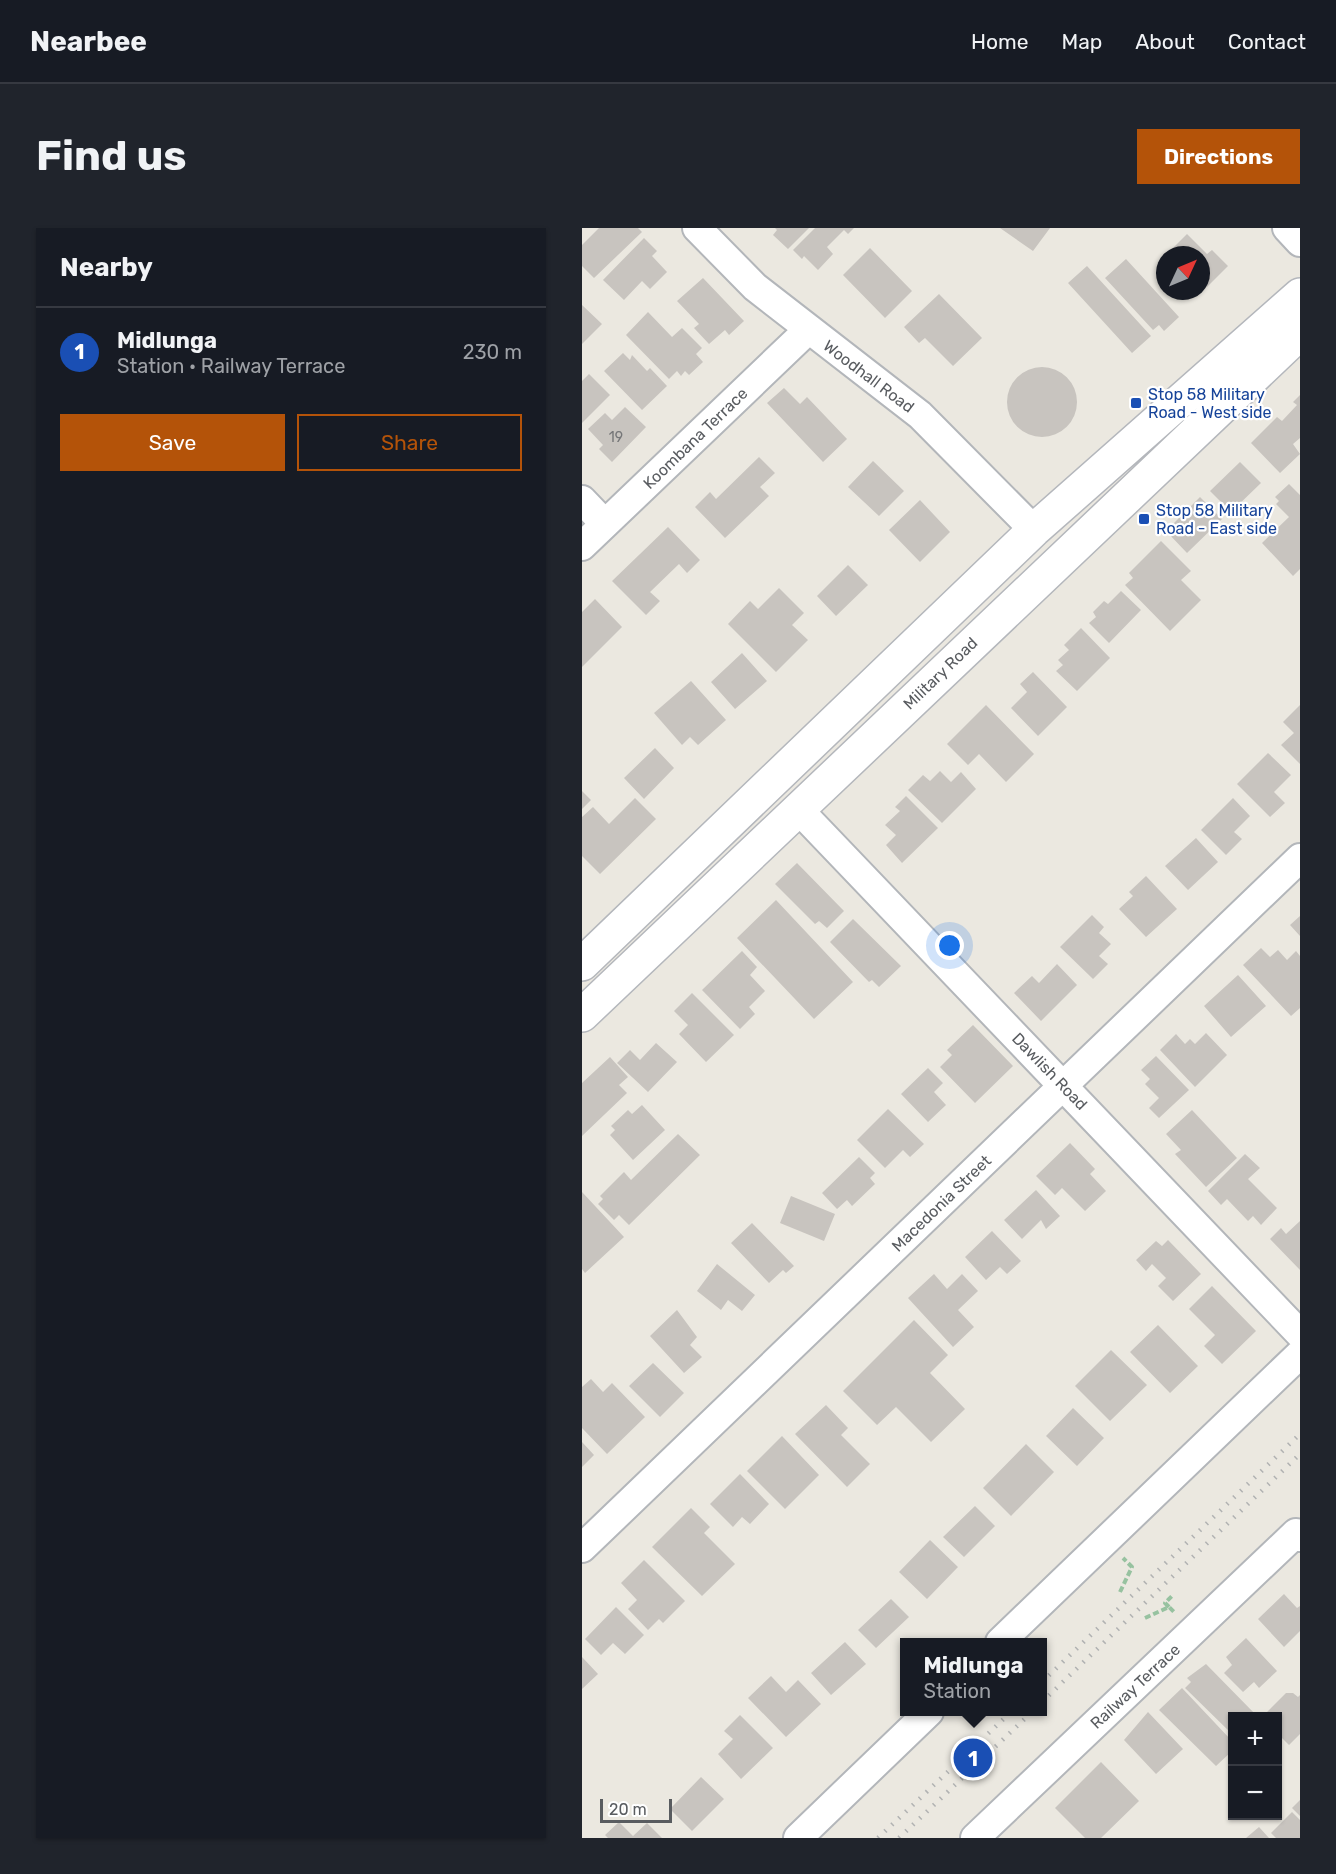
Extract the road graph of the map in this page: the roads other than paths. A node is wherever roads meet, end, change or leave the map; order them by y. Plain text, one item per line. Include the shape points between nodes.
1 (698, 228) edge
2 (1287, 228) edge
3 (1300, 242) edge
4 (1300, 295) edge
5 (808, 330) junction
6 (1300, 333) edge
7 (582, 500) edge
8 (605, 524) junction
9 (1034, 530) junction
10 (582, 546) edge
11 (798, 809) junction
12 (1300, 858) edge
13 (585, 955) edge
14 (617, 981) junction
15 (582, 1015) edge
16 (1064, 1086) junction
17 (1300, 1334) edge
18 (1300, 1354) edge
19 (1298, 1535) edge
20 (582, 1548) edge
21 (1004, 1638) edge
22 (925, 1716) edge
23 (798, 1838) edge
24 (975, 1838) edge

1 - 5 street, Woodhall Road via 755,287
2 - 3 street
4 - 9 street
5 - 8 street, Koombana Terrace
5 - 9 street, Woodhall Road via 920,415
6 - 11 street, Military Road
7 - 8 street
8 - 10 street, Koombana Terrace
9 - 13 street
11 - 14 street, Military Road
11 - 16 street, Dawlish Road
12 - 16 street, Macedonia Street
13 - 14 street
14 - 15 street, Military Road
16 - 17 street, Dawlish Road
16 - 20 street, Macedonia Street
18 - 21 street
19 - 24 street, Railway Terrace
22 - 23 street

